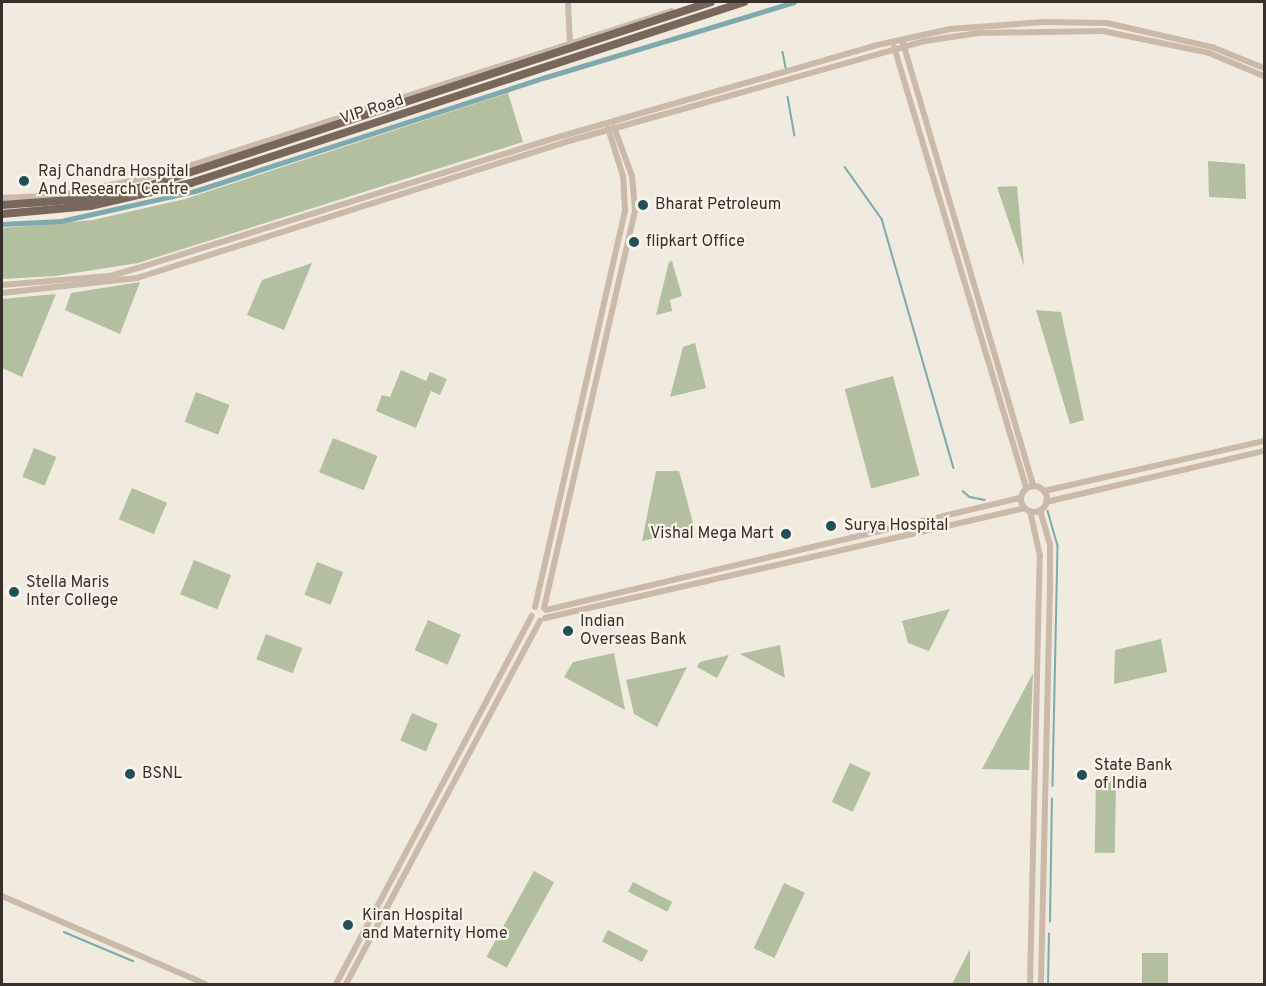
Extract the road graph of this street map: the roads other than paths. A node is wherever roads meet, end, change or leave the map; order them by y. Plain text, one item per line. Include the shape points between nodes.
1 (567, 2) edge
2 (703, 2) edge
3 (711, 2) edge
4 (744, 2) edge
5 (903, 43) junction
6 (570, 44) junction
7 (893, 45) junction
8 (1264, 68) edge
9 (1264, 76) edge
10 (608, 126) junction
11 (615, 128) junction
12 (2, 198) edge
13 (2, 204) edge
14 (2, 214) edge
15 (2, 285) edge
16 (2, 293) edge
17 (1264, 441) edge
18 (1264, 451) edge
19 (1030, 487) junction
20 (1044, 491) junction
21 (1021, 498) junction
22 (1046, 502) junction
23 (1028, 509) junction
24 (1040, 510) junction
25 (535, 607) junction
26 (545, 609) junction
27 (532, 616) junction
28 (542, 620) junction
29 (2, 896) edge
30 (205, 984) edge
31 (336, 984) edge
32 (346, 984) edge
33 (1030, 984) edge
34 (1041, 984) edge

1 - 6 street
2 - 6 street, VIP Road
3 - 6 main road, VIP Road
4 - 14 main road, VIP Road via 190,183 90,206
5 - 7 street
5 - 8 street via 976,26 1107,23 1212,47
5 - 9 street via 978,33 1103,31 1209,53
5 - 19 street
6 - 12 street, VIP Road via 168,173 64,195
6 - 13 main road, VIP Road via 390,109 148,186 85,199
7 - 10 street
7 - 11 street
7 - 19 street
10 - 11 street
10 - 15 street via 110,276
10 - 16 street via 137,278
10 - 25 street via 623,176 625,211
11 - 26 street via 632,176 635,210
17 - 20 street
18 - 22 street
19 - 20 street
19 - 21 street
20 - 22 street
21 - 23 street
21 - 26 street
22 - 24 street
23 - 24 street
23 - 28 street
23 - 33 street via 1040,556
24 - 34 street via 1050,550
25 - 26 street
25 - 27 street
26 - 28 street
27 - 28 street
27 - 31 street
28 - 32 street
29 - 30 street

